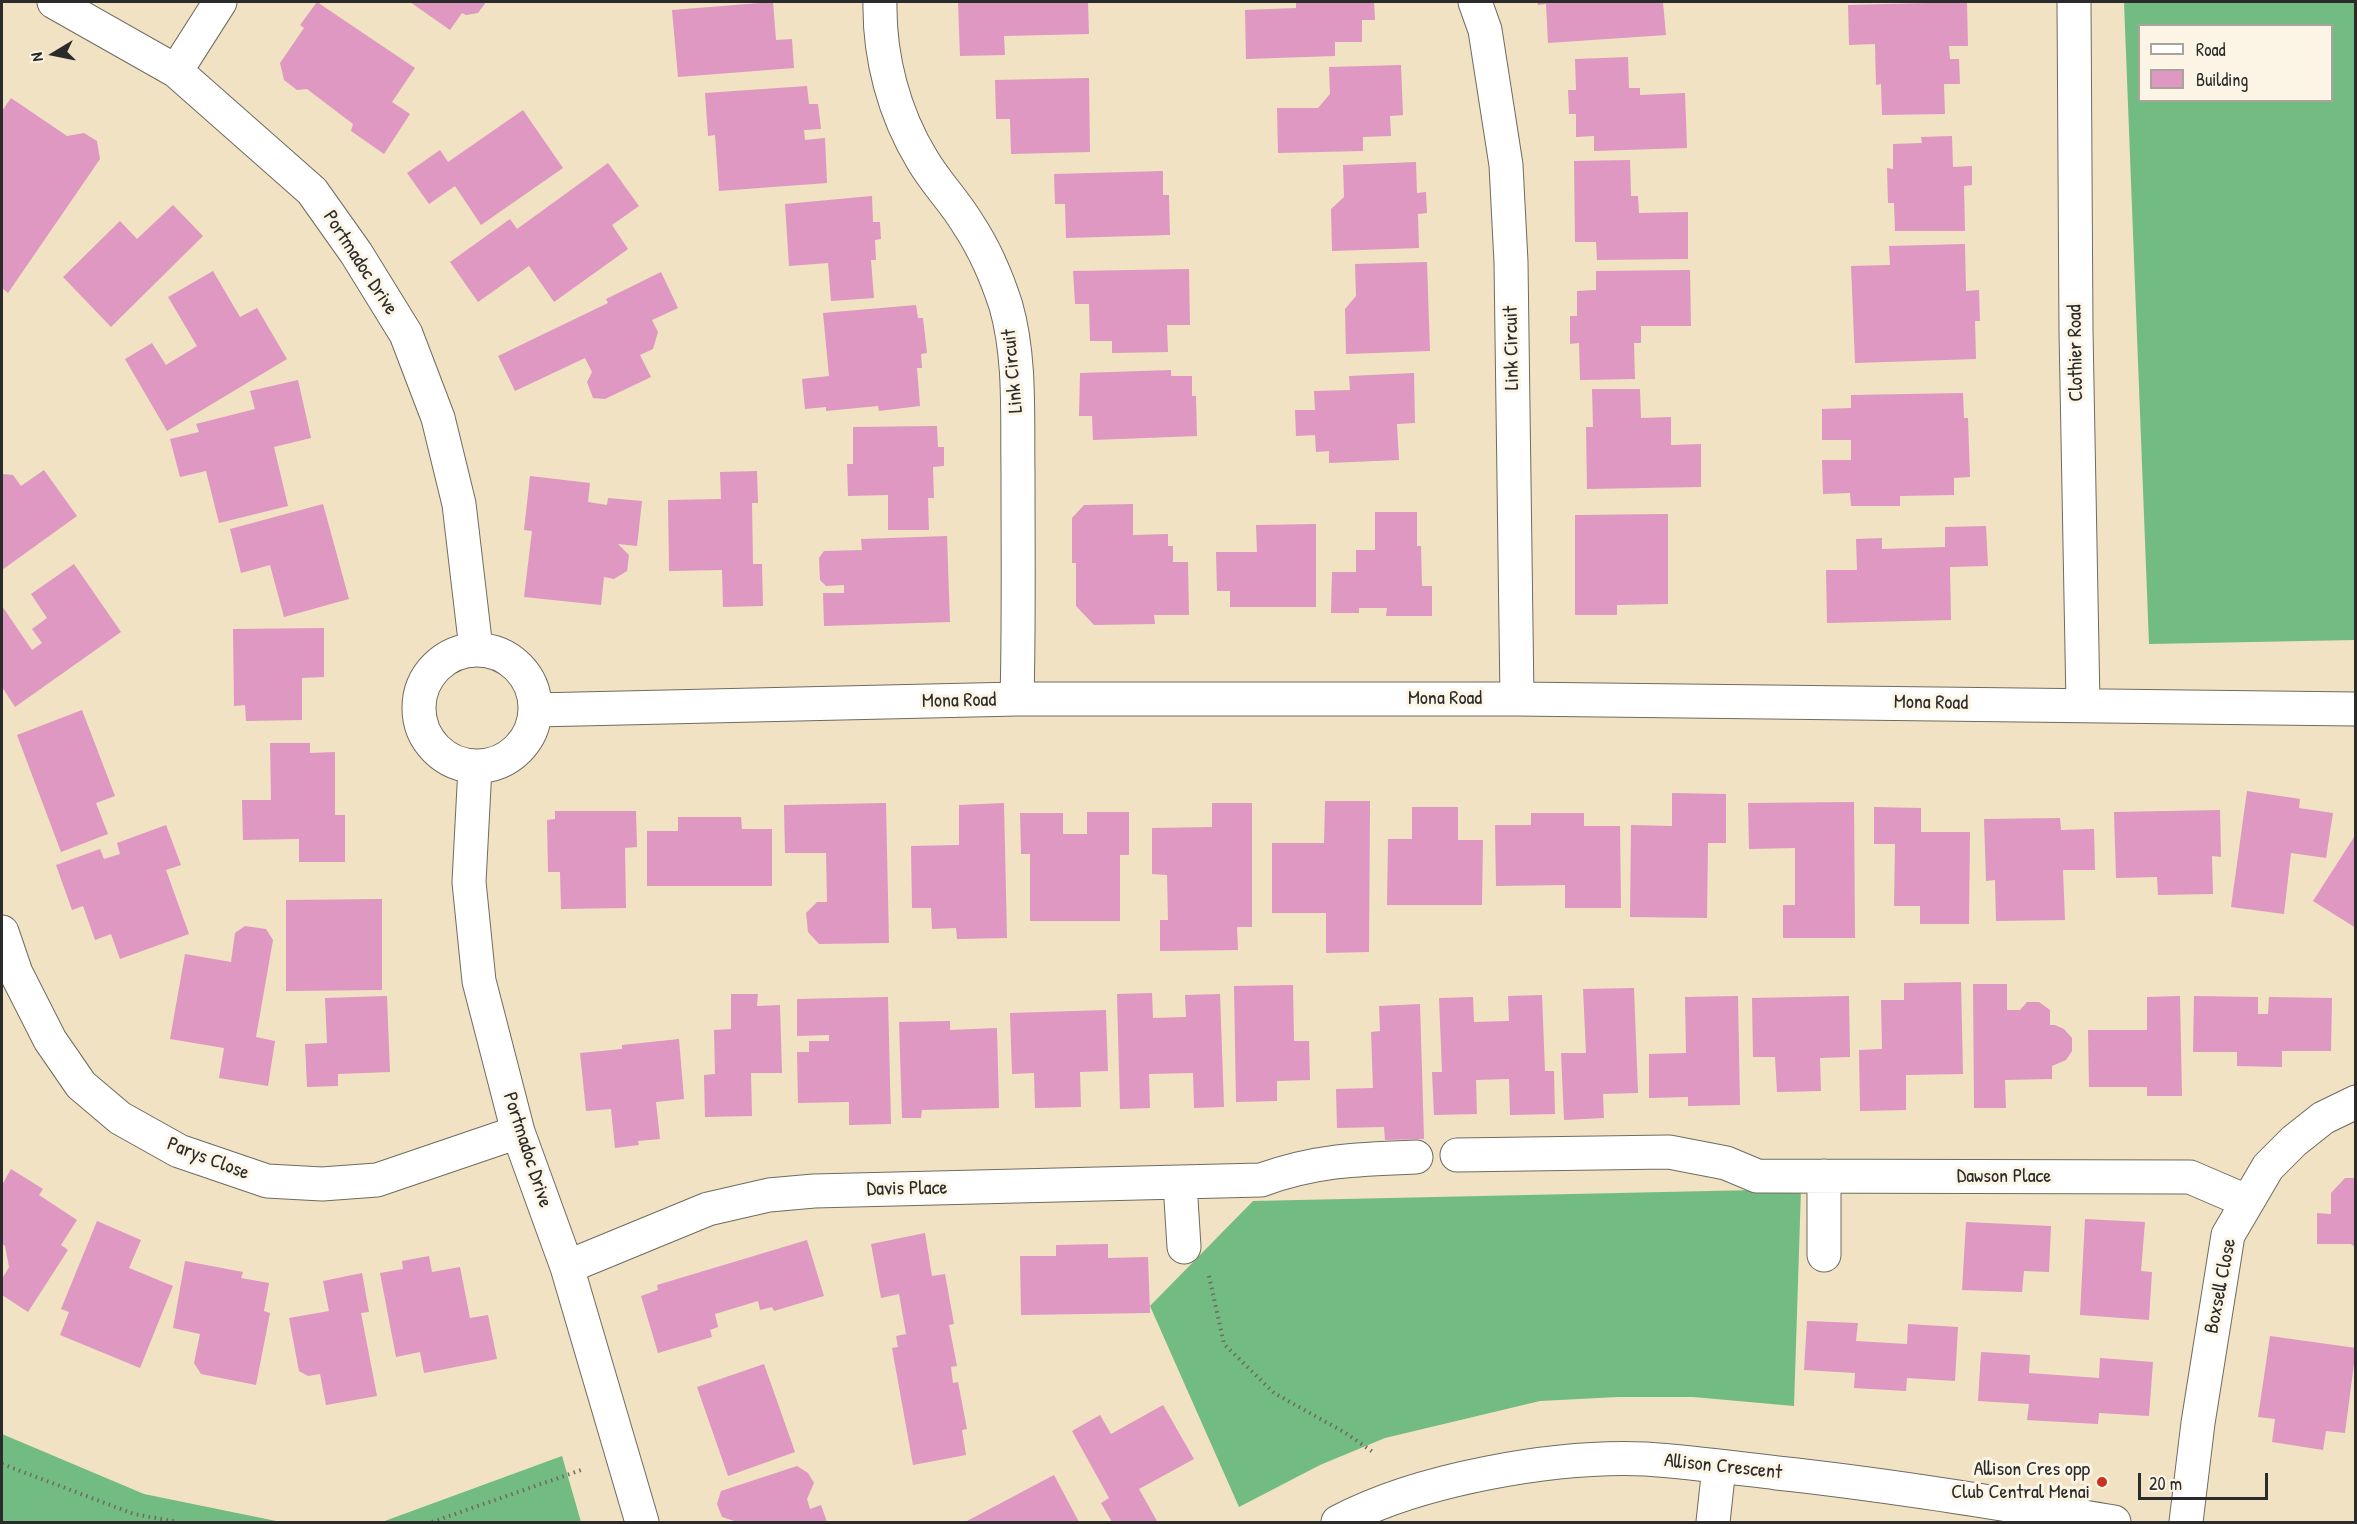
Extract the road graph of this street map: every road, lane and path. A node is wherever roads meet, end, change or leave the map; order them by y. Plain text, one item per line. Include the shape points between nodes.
1 (54, 2) edge
2 (220, 2) edge
3 (880, 2) edge
4 (1475, 2) edge
5 (2074, 2) edge
6 (176, 71) junction
7 (476, 650) junction
8 (1017, 699) junction
9 (1517, 699) junction
10 (2083, 705) junction
11 (2355, 709) edge
12 (535, 710) junction
13 (475, 767) junction
14 (2, 932) edge
15 (2355, 1102) edge
16 (518, 1132) junction
17 (1457, 1155) dead end
18 (1416, 1157) dead end
19 (1824, 1176) junction
20 (1179, 1183) junction
21 (2246, 1202) junction
22 (1184, 1247) joint
23 (1824, 1255) dead end
24 (567, 1267) junction
25 (1373, 1452) dead end
26 (622, 1455) junction
27 (2, 1464) edge
28 (1719, 1467) junction
29 (178, 1522) edge
30 (432, 1522) edge
31 (642, 1522) edge
32 (1338, 1522) edge
33 (1713, 1522) edge
34 (2114, 1522) edge
35 (2186, 1522) edge

1 - 6 street, Portmadoc Drive
2 - 6 street
3 - 8 street, Link Circuit via 881,46 907,132 923,162 968,224 993,271 1014,343
4 - 9 street, Link Circuit via 1485,30 1506,165 1511,262
5 - 10 street, Clothier Road
6 - 7 street, Portmadoc Drive via 312,191 406,334 438,418 459,504
7 - 12 street via 494,652 525,674 533,691
7 - 13 street via 458,653 430,674 421,689 419,707 421,725 441,754 456,763
8 - 9 street, Mona Road
8 - 12 street, Mona Road
9 - 10 street, Mona Road
10 - 11 street, Mona Road
12 - 13 street via 523,744 510,757 493,765
13 - 16 street, Portmadoc Drive via 468,882 479,981
14 - 16 street, Parys Close via 16,973 50,1040 81,1085 120,1118 179,1151 267,1181 322,1184 377,1180
15 - 21 street, Boxsell Close via 2323,1118 2294,1141 2268,1167
16 - 24 street, Portmadoc Drive
17 - 19 street, Dawson Place via 1669,1152 1726,1163 1757,1176
18 - 20 street, Davis Place via 1345,1159 1291,1169 1261,1180
19 - 21 street, Dawson Place via 2190,1177
19 - 23 street
20 - 22 street
20 - 24 street, Davis Place via 770,1195 708,1209
21 - 35 street, Boxsell Close via 2228,1235
22 - 25 path via 1206,1265 1224,1344 1274,1393
24 - 26 street, Portmadoc Drive
26 - 30 path
26 - 31 street, Portmadoc Drive
27 - 29 path via 134,1514
28 - 32 street, Allison Crescent via 1646,1459 1527,1466 1407,1493
28 - 33 street
28 - 34 street, Allison Crescent via 1921,1491

